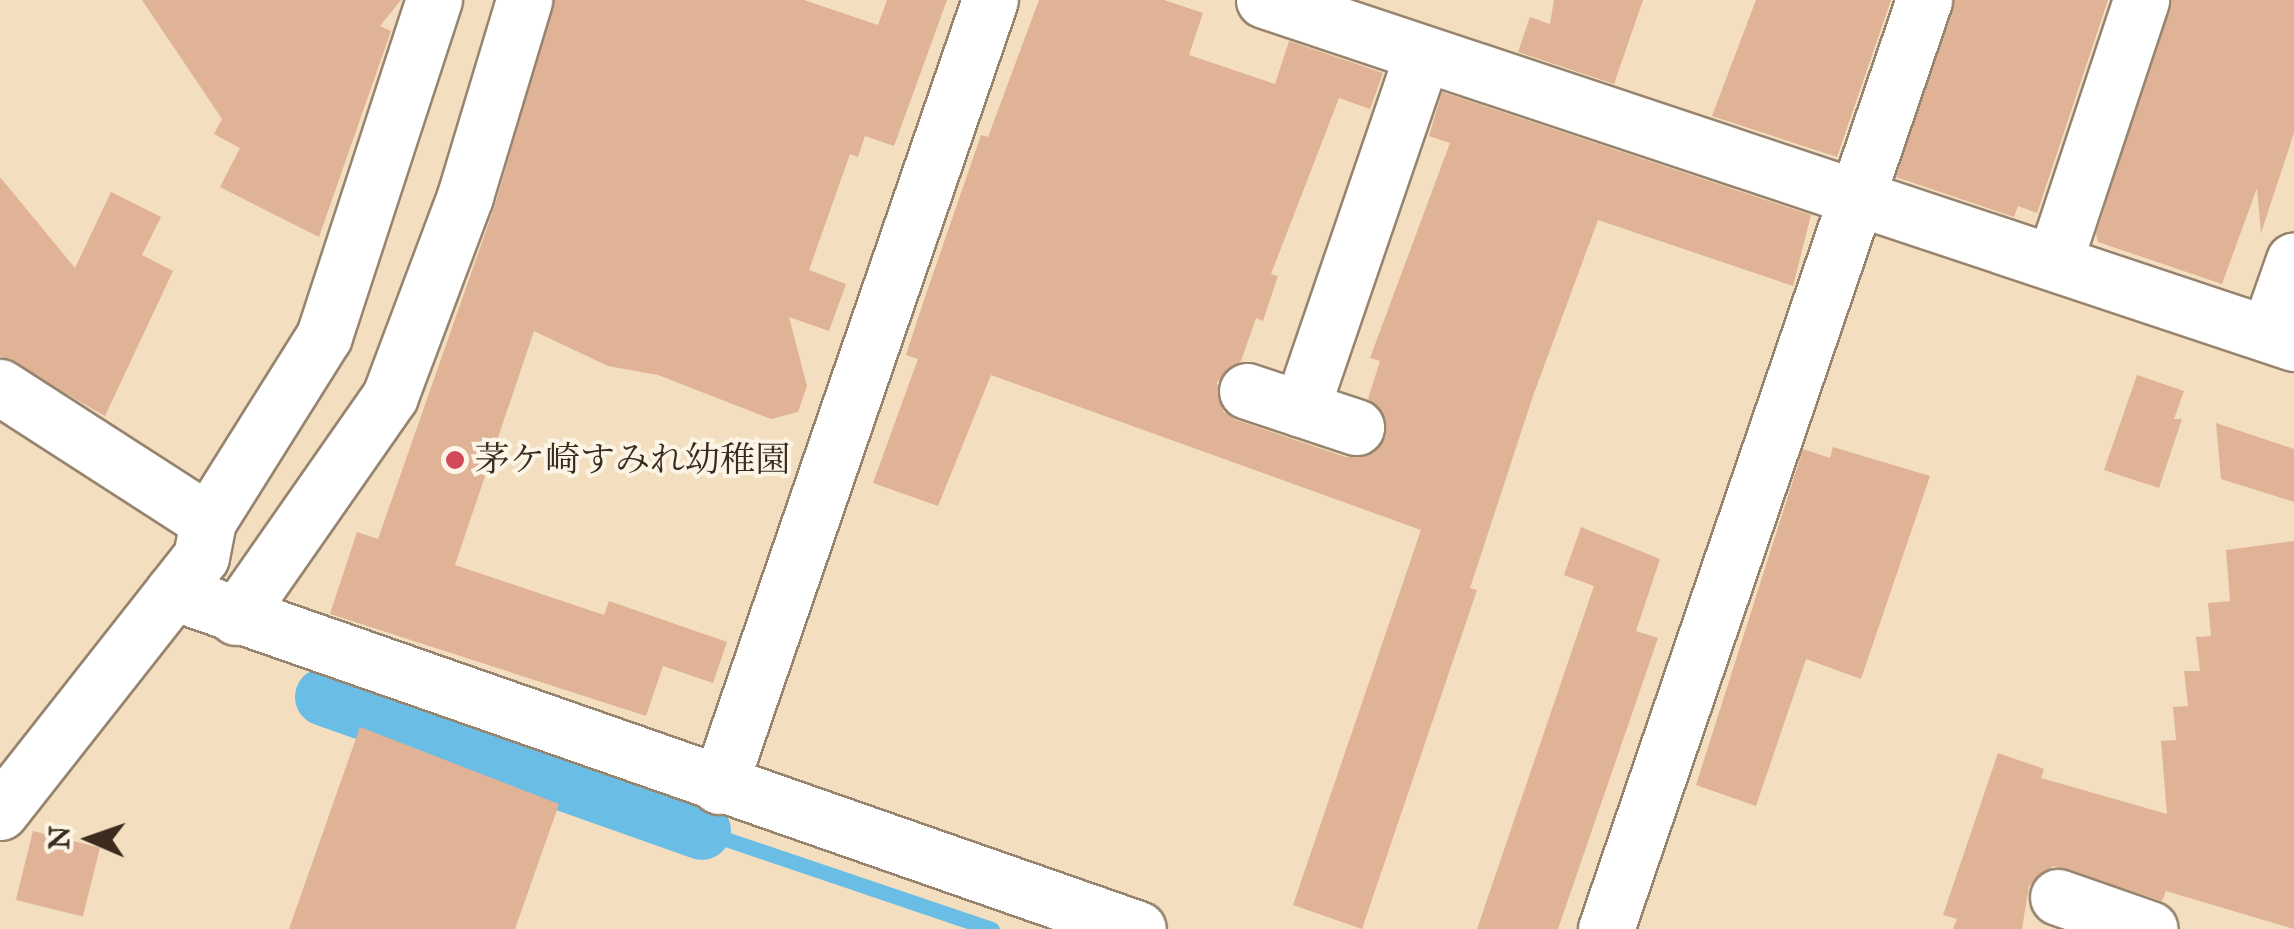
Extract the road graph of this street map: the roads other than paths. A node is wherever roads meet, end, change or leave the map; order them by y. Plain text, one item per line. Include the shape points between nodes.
1 (434, 0) edge
2 (524, 0) edge
3 (990, 0) edge
4 (1264, 0) edge
5 (1924, 0) edge
6 (2141, 0) edge
7 (1422, 55) junction
8 (1856, 202) junction
9 (2294, 260) edge
10 (2054, 262) junction
11 (2281, 338) edge
12 (0, 387) edge
13 (1247, 391) dead end
14 (1301, 409) junction
15 (1356, 427) dead end
16 (208, 521) junction
17 (173, 592) junction
18 (236, 617) junction
19 (719, 786) junction
20 (0, 812) edge
21 (2058, 897) dead end
22 (2128, 925) edge
23 (1138, 929) edge
24 (1606, 929) edge

1 - 16 street via 324,336
2 - 18 street via 465,196 390,396
3 - 19 street
4 - 7 street
5 - 8 street
6 - 10 street
7 - 8 street
7 - 14 street
8 - 10 street via 1890,206
8 - 24 street
9 - 11 street
10 - 11 street
12 - 16 street
13 - 14 street
14 - 15 street
16 - 17 street via 201,557
17 - 18 street
17 - 20 street
18 - 19 street
19 - 23 street
21 - 22 street

